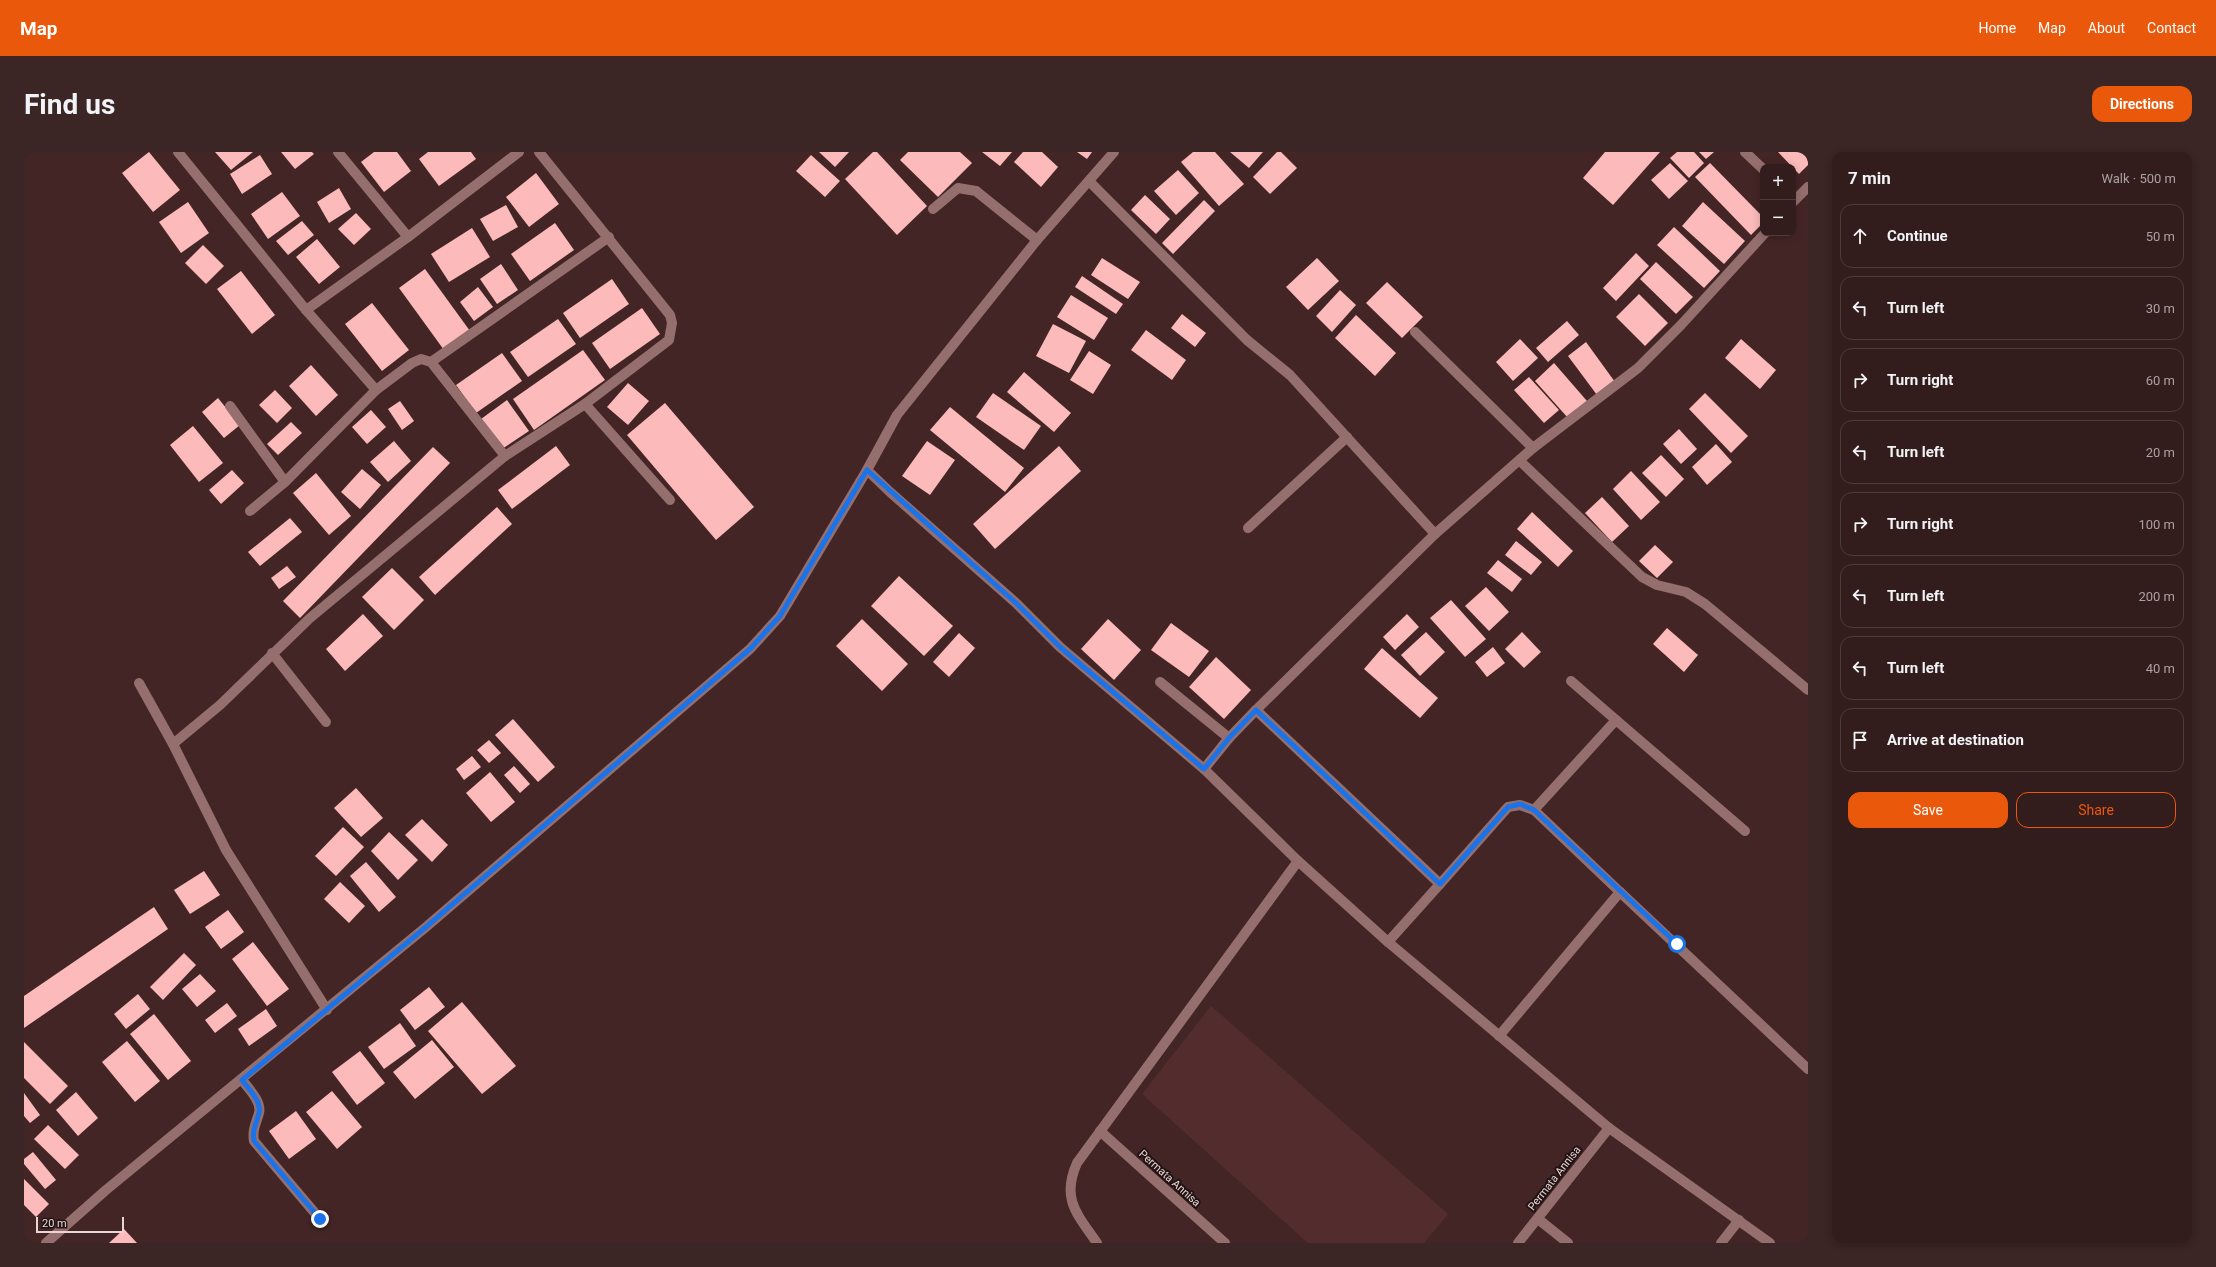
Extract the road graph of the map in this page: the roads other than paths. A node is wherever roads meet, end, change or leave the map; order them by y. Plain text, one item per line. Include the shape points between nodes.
1 (178, 152) edge
2 (338, 152) edge
3 (520, 152) edge
4 (539, 152) edge
5 (1114, 152) edge
6 (1745, 152) edge
7 (1760, 166) edge
8 (1089, 181) junction
9 (1808, 187) edge
10 (1796, 197) edge
11 (933, 209) dead end
12 (1762, 236) edge
13 (408, 237) junction
14 (609, 237) junction
15 (1037, 240) junction
16 (306, 310) junction
17 (1415, 332) dead end
18 (430, 362) junction
19 (376, 390) junction
20 (585, 404) junction
21 (230, 406) dead end
22 (1347, 437) junction
23 (1533, 448) junction
24 (505, 456) junction
25 (1520, 461) junction
26 (867, 470) junction
27 (285, 482) junction
28 (670, 500) dead end
29 (250, 511) dead end
30 (1248, 528) dead end
31 (1435, 534) junction
32 (272, 654) junction
33 (1571, 681) dead end
34 (139, 682) dead end
35 (1160, 682) dead end
36 (1808, 690) edge
37 (1256, 710) junction
38 (1616, 720) junction
39 (326, 722) dead end
40 (1229, 738) junction
41 (173, 744) junction
42 (1204, 769) junction
43 (1534, 810) junction
44 (1745, 831) dead end
45 (1298, 861) junction
46 (1440, 884) junction
47 (1620, 892) junction
48 (1388, 942) junction
49 (327, 1010) junction
50 (1499, 1036) junction
51 (1808, 1069) edge
52 (242, 1080) junction
53 (1609, 1128) junction
54 (1100, 1132) junction
55 (1538, 1218) junction
56 (320, 1219) dead end
57 (1738, 1220) junction
58 (46, 1243) edge
59 (1096, 1243) edge
60 (1225, 1243) edge
61 (1518, 1243) edge
62 (1568, 1243) edge
63 (1721, 1243) edge
64 (1770, 1243) edge

1 - 16 street
2 - 13 street
3 - 13 street
4 - 14 street
5 - 8 street
6 - 7 street
8 - 15 street
8 - 22 street via 1247,340 1290,375
9 - 10 street
11 - 15 street via 958,188 976,191
12 - 23 street via 1638,368
13 - 16 street
14 - 18 street
14 - 20 street via 670,315 671,334 663,346
15 - 26 street via 897,414
16 - 19 street
17 - 23 street
18 - 19 street via 421,359 412,363
18 - 24 street
19 - 27 street
20 - 24 street
20 - 28 street
21 - 27 street
22 - 30 street
22 - 31 street
23 - 25 street
24 - 32 street via 310,618
25 - 31 street
25 - 36 street via 1642,577 1657,585 1686,592 1705,604
26 - 42 street via 1016,603 1060,647
26 - 49 street via 780,616 750,649
27 - 29 street
31 - 37 street
32 - 39 street
32 - 41 street via 220,705
33 - 38 street
34 - 41 street
35 - 40 street
37 - 40 street
37 - 46 street
38 - 43 street
38 - 44 street
40 - 42 street
41 - 49 street via 226,850
42 - 45 street
43 - 46 street via 1520,804 1508,807
43 - 47 street
45 - 48 street
45 - 54 street
46 - 48 street
47 - 50 street
47 - 51 street
48 - 50 street
49 - 52 street
50 - 53 street
52 - 56 street via 258,1102 259,1112 252,1131 254,1141
52 - 58 street via 106,1190
53 - 55 street, Permata Annisa
53 - 57 street
54 - 59 street via 1077,1163 1070,1178 1075,1212
54 - 60 street, Permata Annisa
55 - 61 street, Permata Annisa
55 - 62 street
57 - 63 street
57 - 64 street

